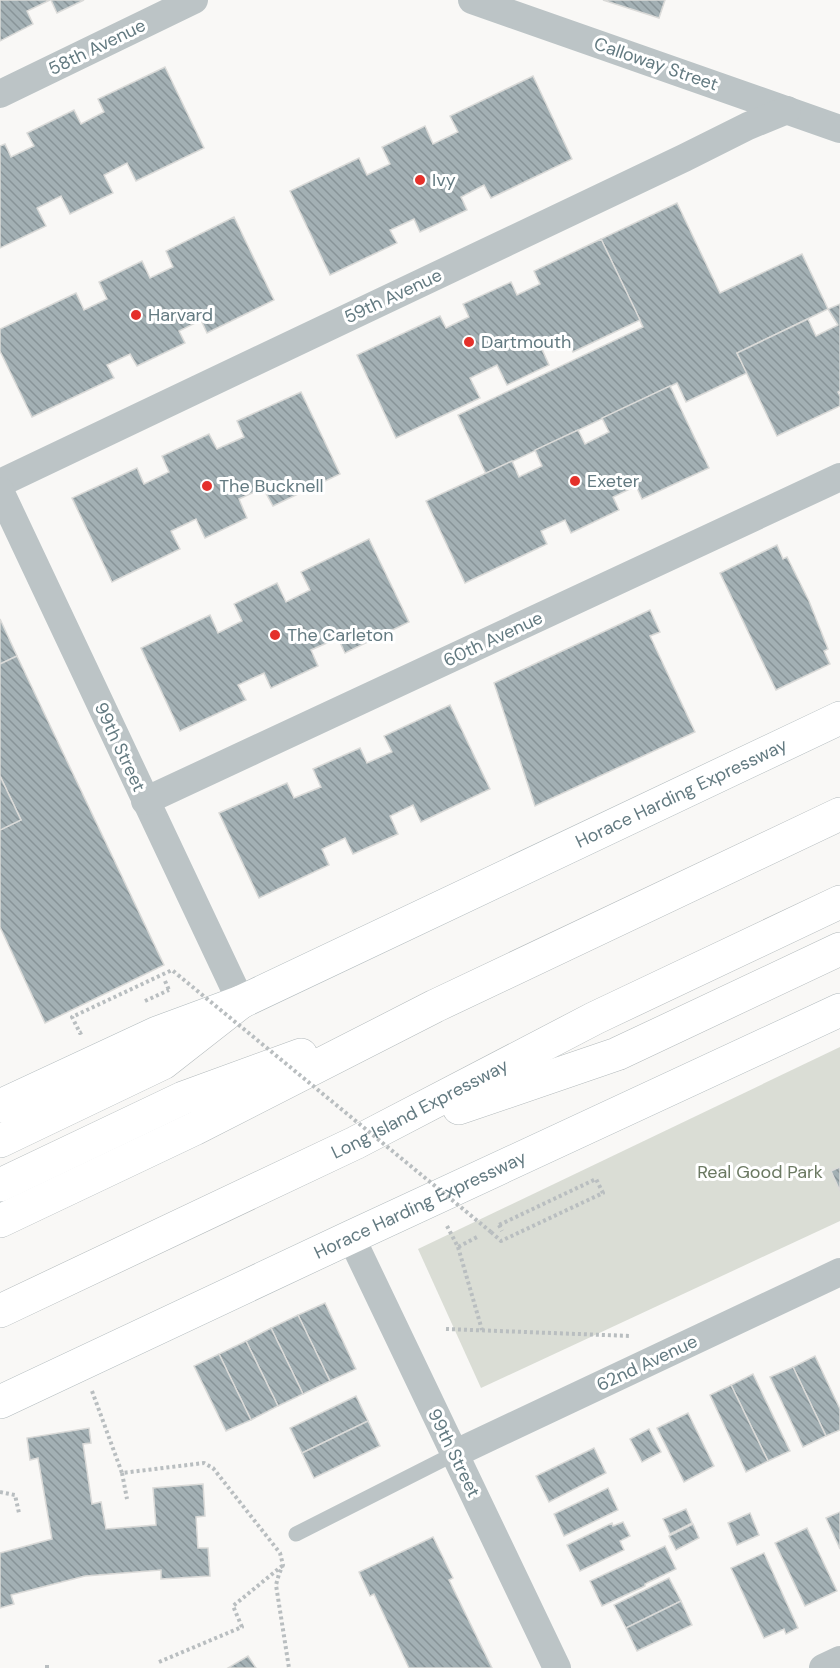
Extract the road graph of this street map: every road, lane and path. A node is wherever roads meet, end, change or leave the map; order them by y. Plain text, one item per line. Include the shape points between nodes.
1 (194, 0) edge
2 (472, 0) edge
3 (0, 94) edge
4 (786, 110) junction
5 (840, 129) edge
6 (840, 477) edge
7 (0, 483) edge
8 (0, 491) edge
9 (840, 718) edge
10 (146, 801) junction
11 (840, 814) edge
12 (840, 902) edge
13 (840, 949) edge
14 (165, 981) dead end
15 (241, 1002) junction
16 (139, 1004) dead end
17 (435, 1006) junction
18 (840, 1010) edge
19 (90, 1028) dead end
20 (0, 1106) edge
21 (0, 1141) edge
22 (355, 1143) junction
23 (0, 1185) edge
24 (0, 1221) edge
25 (445, 1221) dead end
26 (502, 1231) dead end
27 (479, 1236) dead end
28 (351, 1237) junction
29 (458, 1247) junction
30 (840, 1272) edge
31 (0, 1311) edge
32 (446, 1329) dead end
33 (482, 1330) junction
34 (631, 1336) dead end
35 (91, 1388) dead end
36 (0, 1402) edge
37 (454, 1454) junction
38 (122, 1473) junction
39 (0, 1492) edge
40 (127, 1499) dead end
41 (19, 1513) dead end
42 (296, 1534) dead end
43 (283, 1565) junction
44 (840, 1660) edge
45 (159, 1662) dead end
46 (289, 1668) edge
47 (557, 1668) edge
48 (823, 1668) edge

1 - 3 street, 58th Avenue
2 - 4 street, Calloway Street
4 - 5 street, Calloway Street
4 - 7 street, 59th Avenue
6 - 10 street, 60th Avenue
8 - 10 street, 99th Street
9 - 15 main road, Horace Harding Expressway
10 - 15 street, 99th Street
11 - 17 main road
12 - 22 main road, Long Island Expressway via 595,1018
13 - 22 main road via 618,1054
14 - 16 path, bridge via 169,990
15 - 20 main road, Horace Harding Expressway via 157,1033
15 - 21 main road via 163,1063
17 - 23 main road via 183,1098
17 - 24 main road via 194,1129
18 - 28 main road, Horace Harding Expressway
19 - 26 path, bridge via 80,1033 72,1017 172,970 501,1241 603,1192 596,1179 499,1225
22 - 31 main road, Long Island Expressway
25 - 29 path
27 - 29 path
28 - 36 main road, Horace Harding Expressway
28 - 37 street, 99th Street
29 - 33 path
30 - 37 street, 62nd Avenue
32 - 33 path
33 - 34 path
35 - 38 path
37 - 42 lane
37 - 47 street, 99th Street
38 - 40 path
38 - 43 path via 204,1463 213,1468 280,1553
39 - 41 path via 15,1496
43 - 45 path via 233,1606 242,1627
43 - 46 path via 276,1585
44 - 48 street

